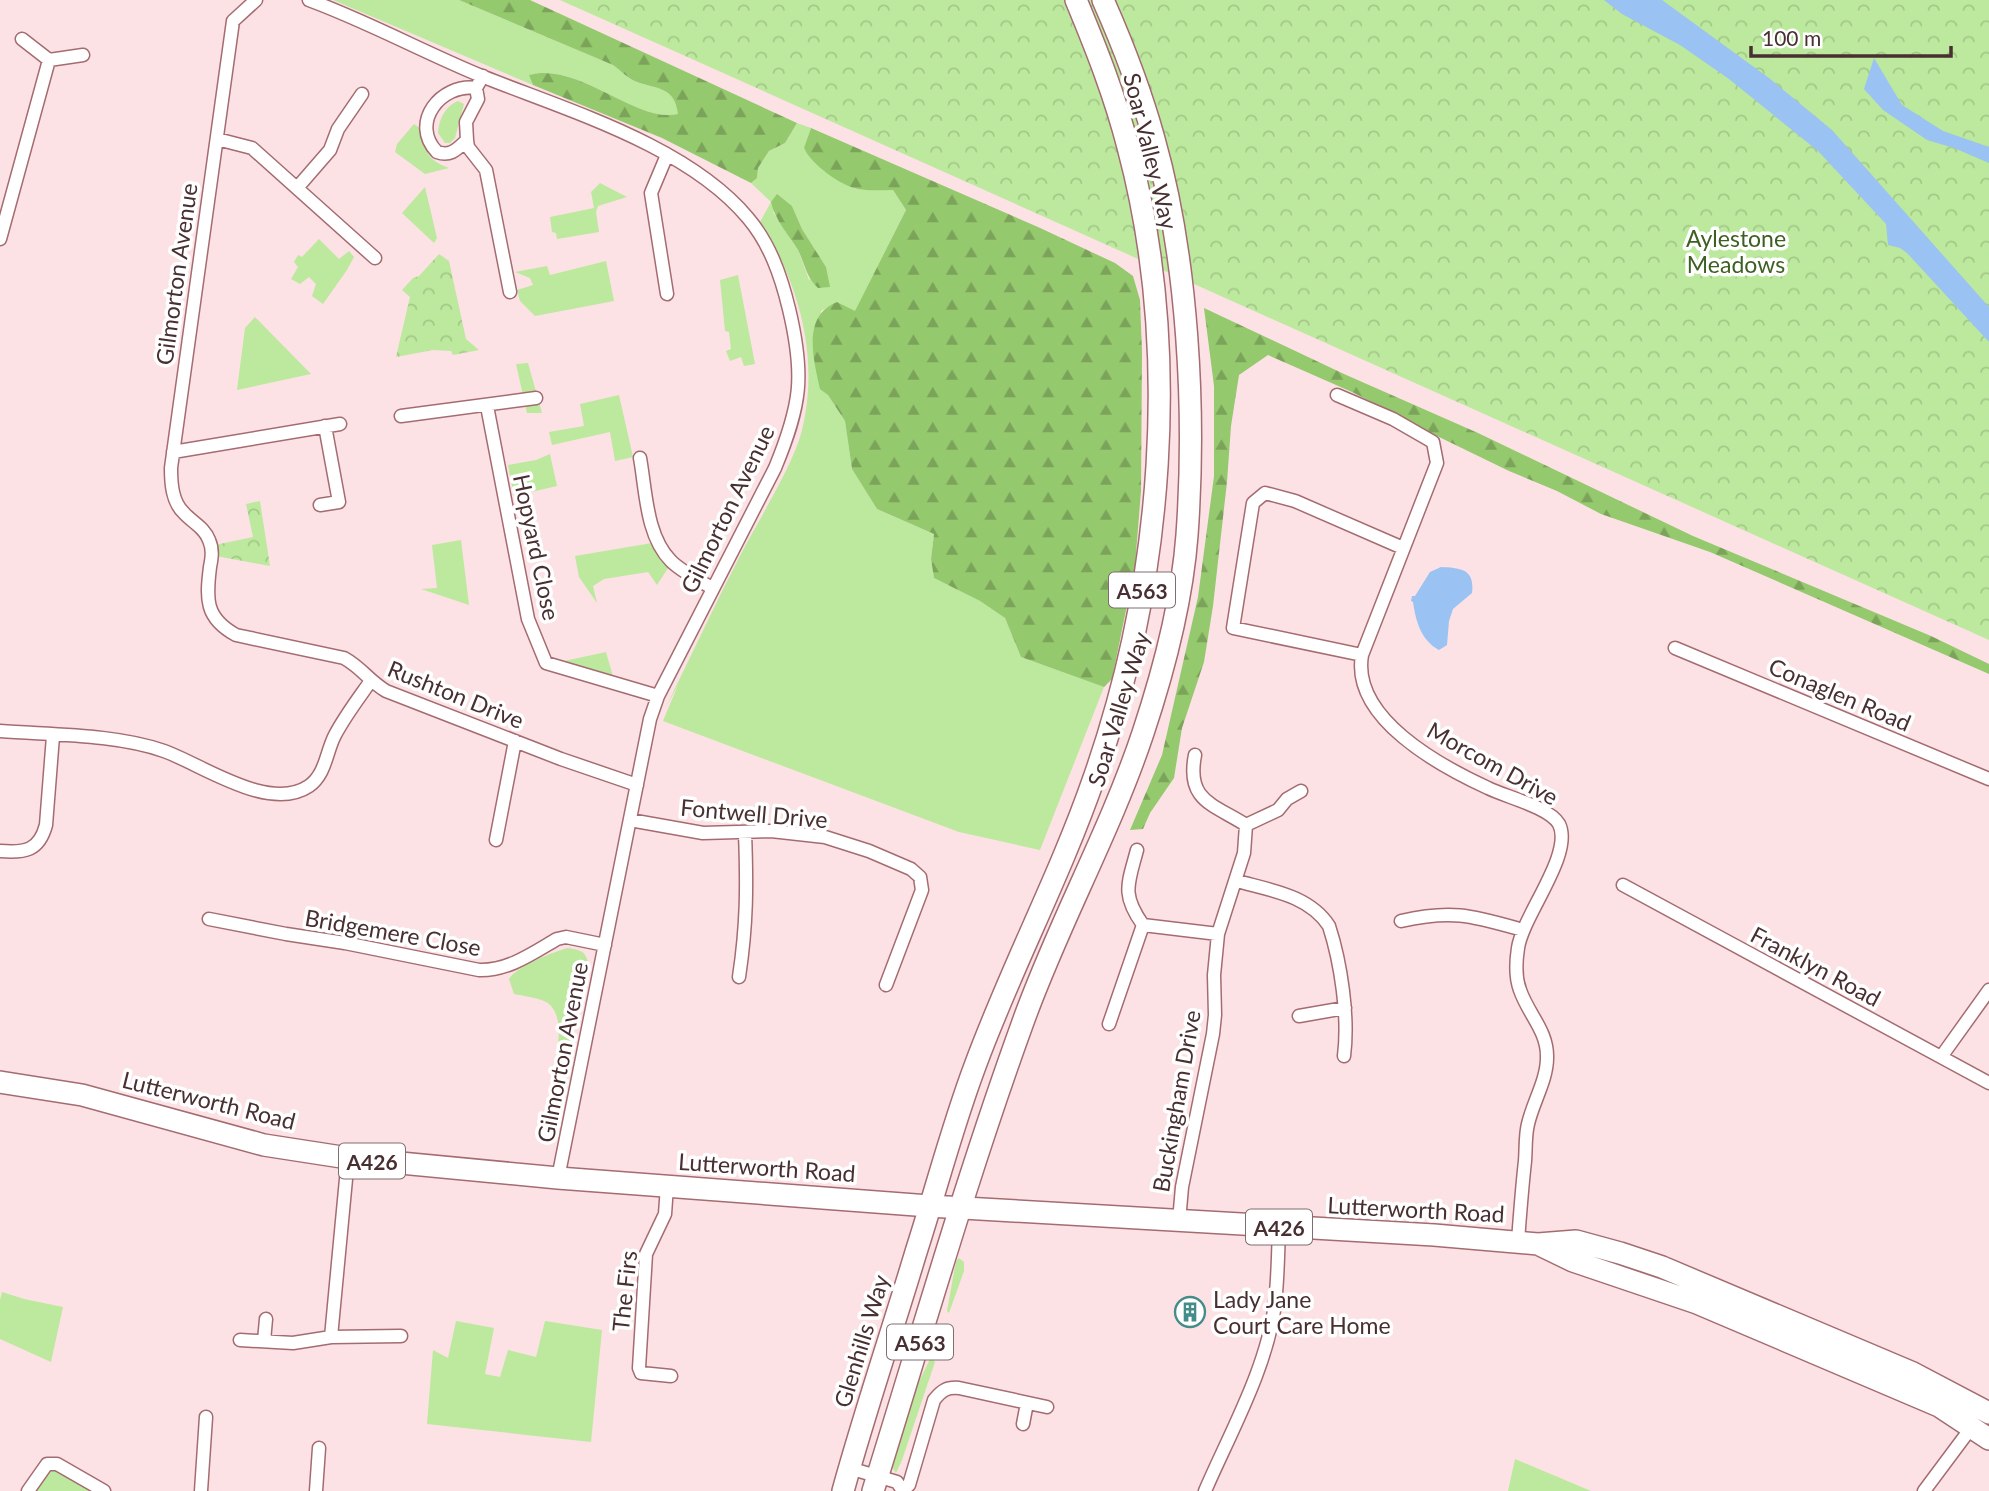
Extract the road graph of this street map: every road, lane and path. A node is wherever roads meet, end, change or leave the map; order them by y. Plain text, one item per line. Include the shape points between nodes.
1 (256, 0) edge
2 (309, 0) edge
3 (1076, 0) edge
4 (1103, 0) edge
5 (22, 39) dead end
6 (83, 55) dead end
7 (50, 60) junction
8 (480, 82) junction
9 (362, 94) dead end
10 (217, 139) junction
11 (467, 141) junction
12 (667, 155) junction
13 (297, 188) junction
14 (0, 239) edge
15 (375, 258) dead end
16 (510, 292) dead end
17 (667, 294) dead end
18 (1337, 395) dead end
19 (536, 398) dead end
20 (487, 406) junction
21 (401, 416) dead end
22 (340, 424) dead end
23 (326, 426) junction
24 (173, 452) junction
25 (640, 458) dead end
26 (320, 505) dead end
27 (1403, 548) junction
28 (212, 551) joint
29 (712, 588) junction
30 (1675, 648) dead end
31 (1362, 655) junction
32 (370, 682) junction
33 (658, 696) junction
34 (0, 731) edge
35 (53, 736) junction
36 (515, 741) junction
37 (1195, 755) dead end
38 (1989, 779) edge
39 (637, 785) junction
40 (1301, 791) dead end
41 (630, 820) junction
42 (1246, 825) junction
43 (745, 832) junction
44 (496, 840) dead end
45 (1137, 850) dead end
46 (0, 851) edge
47 (1237, 881) junction
48 (1623, 885) dead end
49 (209, 919) dead end
50 (1401, 921) dead end
51 (1143, 925) junction
52 (1523, 930) junction
53 (1218, 934) junction
54 (604, 945) junction
55 (738, 977) dead end
56 (886, 985) dead end
57 (1989, 990) edge
58 (1345, 1008) junction
59 (1299, 1016) dead end
60 (1109, 1024) dead end
61 (1344, 1056) dead end
62 (1941, 1058) junction
63 (0, 1082) edge
64 (1989, 1083) edge
65 (348, 1158) junction
66 (558, 1178) junction
67 (667, 1186) junction
68 (929, 1206) junction
69 (962, 1208) junction
70 (1179, 1221) junction
71 (1279, 1227) junction
72 (1528, 1242) junction
73 (1575, 1251) junction
74 (266, 1319) dead end
75 (401, 1336) dead end
76 (331, 1337) junction
77 (240, 1340) dead end
78 (264, 1341) junction
79 (671, 1376) dead end
80 (1027, 1403) junction
81 (1047, 1407) dead end
82 (1987, 1412) edge
83 (206, 1417) dead end
84 (1023, 1424) dead end
85 (1981, 1433) edge
86 (319, 1448) dead end
87 (849, 1468) junction
88 (876, 1483) edge
89 (903, 1490) edge
90 (28, 1491) edge
91 (104, 1491) edge
92 (201, 1491) edge
93 (317, 1491) edge
94 (843, 1491) edge
95 (1205, 1491) edge
96 (1924, 1491) edge

1 - 10 street, Gilmorton Avenue via 233,21
2 - 8 street, Gilmorton Avenue via 352,16
3 - 68 main road, Soar Valley Way / A563 via 1125,137 1146,238 1159,361 1156,479 1142,587 1118,701 1081,813 975,1064
4 - 69 main road, Soar Valley Way / A563 via 1155,141 1175,240 1190,417 1187,536 1166,653 1143,734 1023,1020
5 - 7 street
6 - 7 street
7 - 14 street
8 - 11 street via 478,99 466,122
8 - 11 street via 449,91 433,106 428,119 430,140 437,152 453,152
8 - 12 street, Gilmorton Avenue via 605,124
9 - 13 street via 330,150
10 - 13 street via 252,148
10 - 24 street, Gilmorton Avenue
11 - 16 street via 486,170
12 - 17 street via 651,193
12 - 29 street, Gilmorton Avenue via 711,181 761,236 781,275 798,345 798,399 786,441
13 - 15 street
18 - 27 street, Morcom Drive via 1433,442 1437,463
19 - 20 street
20 - 21 street
20 - 33 street, Hopyard Close via 528,619 546,663
22 - 23 street
23 - 24 street
23 - 26 street via 339,502
24 - 28 street, Gilmorton Avenue via 171,484 176,501 207,535
25 - 29 street via 658,542 672,562
27 - 31 street, Morcom Drive
27 - 31 street via 1295,501 1265,493 1253,503 1233,628
28 - 32 street, Rushton Drive via 208,602 221,627 259,642 344,658
29 - 33 street, Gilmorton Avenue
30 - 38 street, Conaglen Road
31 - 52 street, Morcom Drive via 1365,692 1381,715 1418,749 1487,788 1544,811 1559,824 1560,855
32 - 35 street via 338,730 320,776 295,792 238,786 163,750 117,740
32 - 36 street, Rushton Drive
33 - 39 street, Gilmorton Avenue
34 - 35 street
35 - 46 street via 43,836 26,850
36 - 39 street, Rushton Drive
36 - 44 street
37 - 42 street via 1194,786 1203,800
39 - 41 street, Gilmorton Avenue
40 - 42 street via 1278,810
41 - 43 street, Fontwell Drive via 703,832
41 - 54 street, Gilmorton Avenue
42 - 47 street, Buckingham Drive
43 - 55 street via 748,897
43 - 56 street, Fontwell Drive via 825,837 903,865 920,877 922,890
45 - 51 street via 1128,891 1130,905
47 - 53 street, Buckingham Drive
47 - 58 street via 1289,895 1322,915 1333,938
48 - 62 street, Franklyn Road
49 - 54 street, Bridgemere Close via 479,970 508,966 566,937
50 - 52 street via 1455,913
51 - 53 street
51 - 60 street
52 - 72 street, Morcom Drive via 1517,975 1547,1045 1545,1073 1527,1127
53 - 70 street, Buckingham Drive via 1213,1034
54 - 66 street, Gilmorton Avenue
57 - 62 street
58 - 59 street
58 - 61 street
62 - 64 street, Franklyn Road
63 - 65 main road, Lutterworth Road / A426 via 82,1095 264,1145
65 - 66 main road, Lutterworth Road / A426
65 - 76 street
66 - 67 main road, Lutterworth Road / A426
67 - 68 main road, Lutterworth Road / A426
67 - 79 street, The Firs via 665,1214 646,1254 639,1368 641,1373
68 - 69 main road, Lutterworth Road / A426
68 - 87 main road, Glenhills Way / A563
69 - 70 main road, Lutterworth Road / A426
69 - 88 main road, A563
70 - 71 main road, Lutterworth Road / A426
71 - 72 main road, Lutterworth Road / A426
71 - 95 street via 1275,1305 1265,1345
72 - 73 main road, Lutterworth Road / A426
73 - 82 main road, Lutterworth Road / A426 via 1620,1253 1662,1267 1913,1373
73 - 85 main road, Lutterworth Road / A426 via 1939,1406
74 - 78 street
75 - 76 street
76 - 78 street via 293,1343
77 - 78 street
80 - 81 street
80 - 84 street
80 - 89 street via 959,1388 940,1392 909,1485
82 - 85 street
83 - 92 street
85 - 96 street
86 - 93 street
87 - 88 street
87 - 94 main road, Glenhills Way / A563
88 - 89 street via 897,1482
90 - 91 street via 47,1464 57,1464

